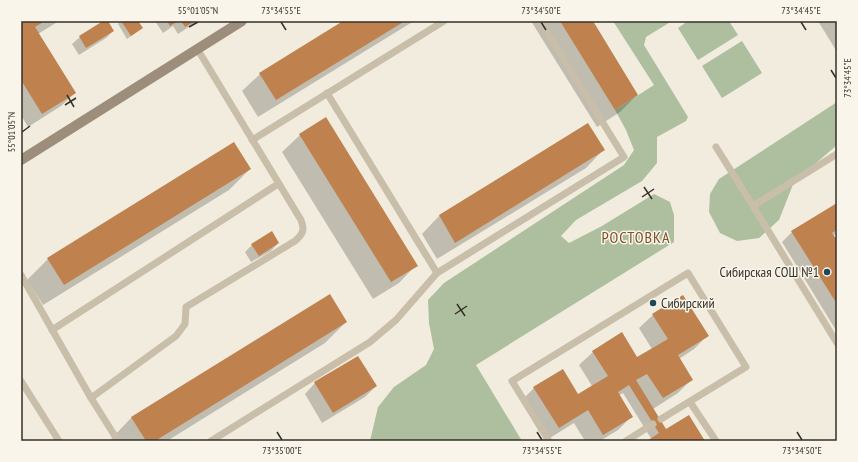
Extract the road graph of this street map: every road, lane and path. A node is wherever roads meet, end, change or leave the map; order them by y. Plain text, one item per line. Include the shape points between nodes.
1 (242, 21) edge
2 (444, 21) edge
3 (540, 21) edge
4 (198, 50) junction
5 (327, 93) junction
6 (252, 140) junction
7 (716, 147) dead end
8 (837, 154) edge
9 (21, 160) edge
10 (278, 184) junction
11 (753, 206) junction
12 (437, 273) junction
13 (21, 275) edge
14 (52, 330) junction
15 (837, 343) edge
16 (21, 381) edge
17 (91, 398) junction
18 (690, 402) junction
19 (660, 419) dead end
20 (653, 424) dead end
21 (59, 441) edge
22 (118, 441) edge
23 (211, 441) edge
24 (549, 441) edge
25 (626, 441) edge
26 (716, 441) edge

1 - 4 street
2 - 5 lane
3 - 12 lane via 624,157
4 - 6 lane
4 - 9 street
5 - 6 lane
5 - 12 lane
6 - 10 lane
7 - 11 lane
8 - 11 lane
10 - 14 lane
10 - 17 lane via 301,220 304,228 302,235 186,307 185,324 176,336
11 - 15 lane
12 - 23 lane via 396,320 370,342
13 - 14 lane
14 - 17 lane
16 - 21 lane
17 - 22 lane
18 - 19 lane
18 - 24 lane via 746,367 688,273 512,381
18 - 26 lane
20 - 25 lane

